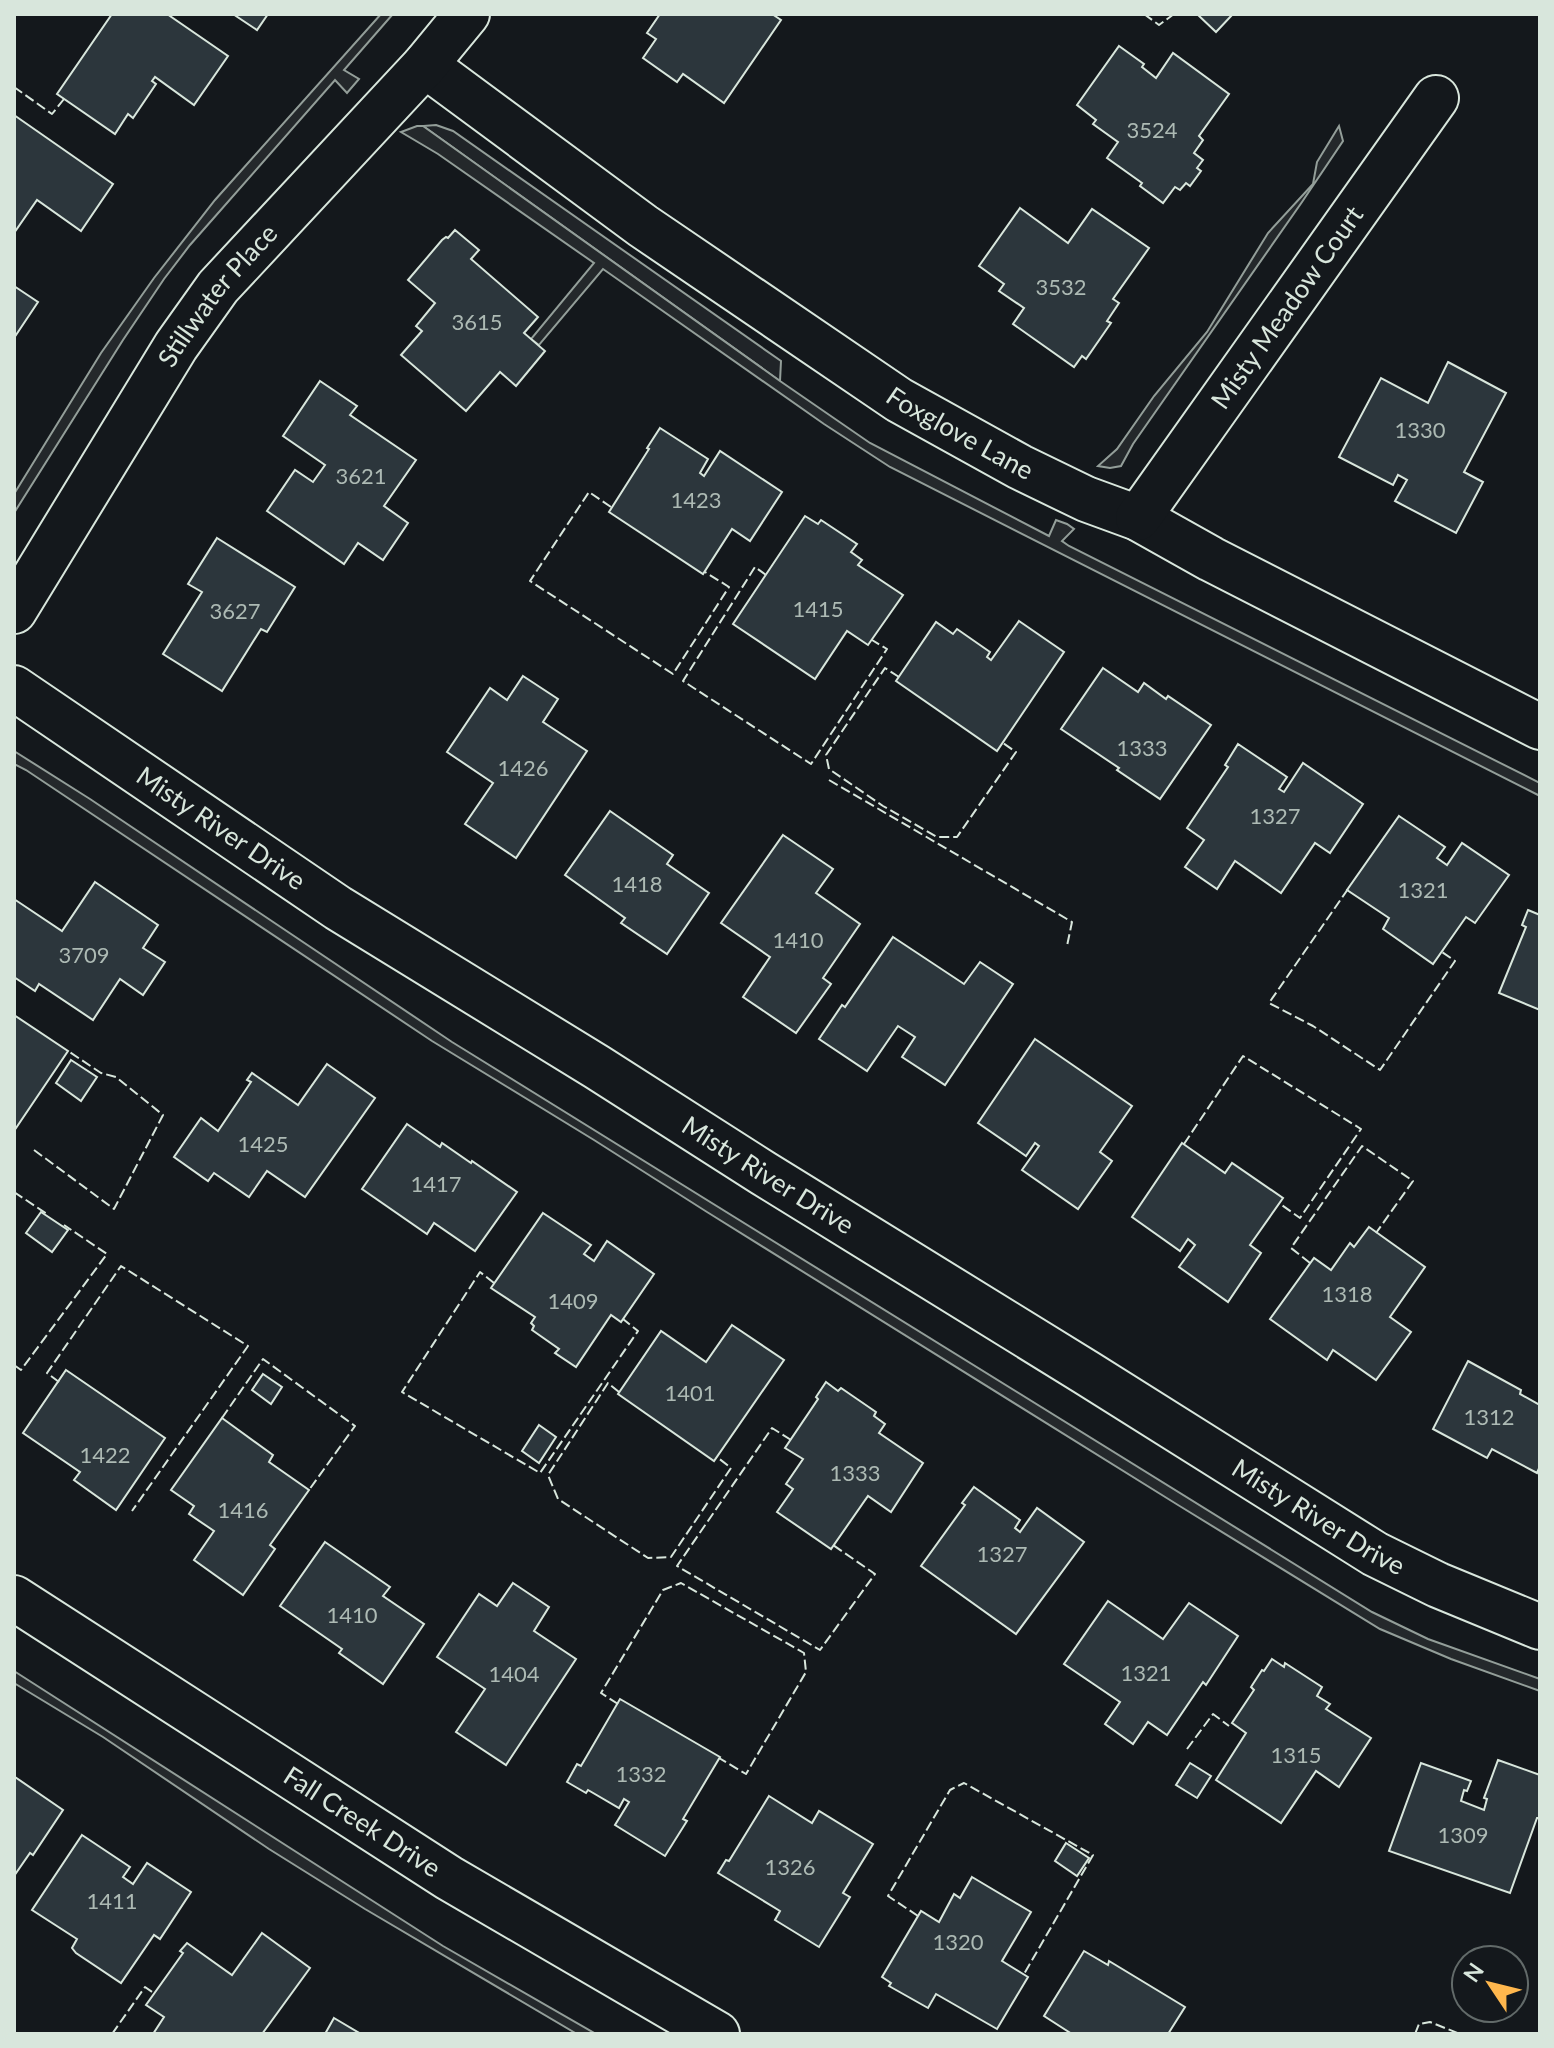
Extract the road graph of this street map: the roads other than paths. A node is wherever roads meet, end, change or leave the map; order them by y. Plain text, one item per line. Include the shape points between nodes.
1 (467, 14) edge
2 (425, 65) junction
3 (1436, 98) dead end
4 (1138, 518) junction
5 (14, 611) edge
6 (14, 688) edge
7 (1540, 727) edge
8 (14, 1598) edge
9 (1540, 1627) edge
10 (717, 2034) edge

1 - 2 street, Stillwater Place
2 - 4 street, Foxglove Lane via 643,226 899,400 1020,467
2 - 5 street, Stillwater Place via 218,287 176,346
3 - 4 street, Misty Meadow Court
4 - 7 street, Foxglove Lane
6 - 9 street, Misty River Drive via 338,908 1375,1554
8 - 10 street, Fall Creek Drive via 449,1878

